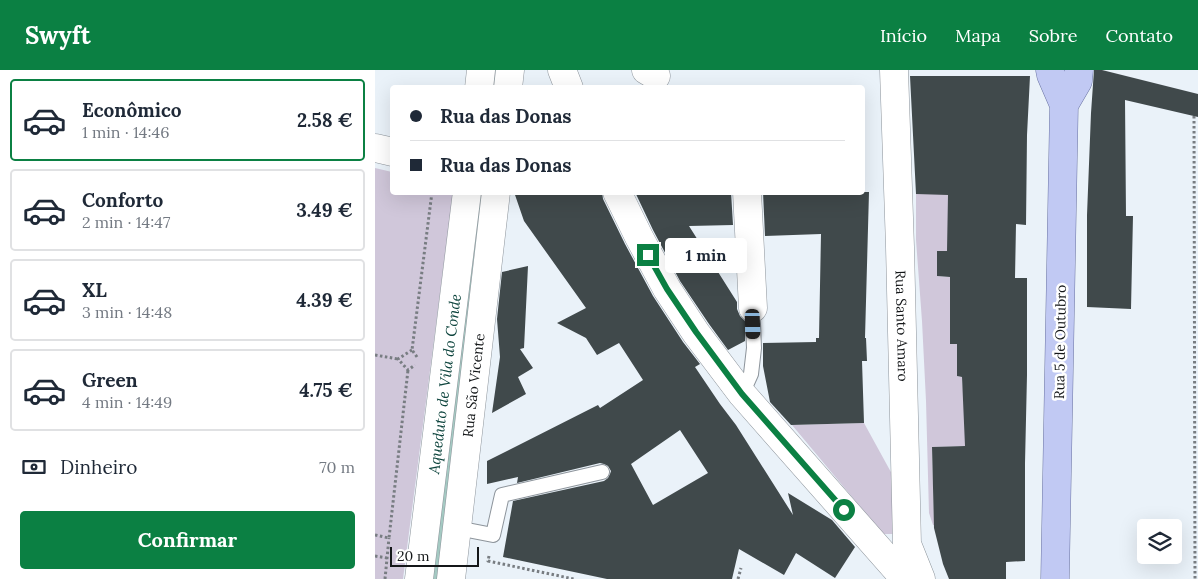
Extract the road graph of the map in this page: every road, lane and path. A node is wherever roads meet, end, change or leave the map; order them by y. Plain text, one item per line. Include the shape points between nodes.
1 (481, 70) edge
2 (510, 70) edge
3 (562, 70) edge
4 (894, 70) edge
5 (1050, 70) edge
6 (1079, 70) edge
7 (479, 85) edge
8 (508, 85) edge
9 (568, 85) edge
10 (1064, 105) junction
11 (1194, 116) dead end
12 (375, 148) edge
13 (390, 151) edge
14 (432, 195) edge
15 (467, 195) edge
16 (496, 195) edge
17 (618, 195) edge
18 (747, 195) edge
19 (753, 316) joint
20 (412, 350) junction
21 (375, 355) edge
22 (399, 359) junction
23 (408, 370) junction
24 (752, 378) junction
25 (602, 472) dead end
26 (457, 528) junction
27 (375, 535) edge
28 (493, 535) junction
29 (389, 538) junction
30 (375, 556) edge
31 (387, 558) junction
32 (741, 568) dead end
33 (385, 579) edge
34 (419, 579) edge
35 (451, 579) edge
36 (574, 579) edge
37 (738, 579) edge
38 (905, 579) edge
39 (921, 579) edge
40 (1055, 579) edge
41 (1195, 579) edge

1 - 7 street
2 - 8 street
3 - 9 street
4 - 39 street, Rua Santo Amaro via 907,544
5 - 10 main road, Rua 5 de Outubro
6 - 10 main road, Rua 5 de Outubro
10 - 40 main road, Rua 5 de Outubro
11 - 41 path
12 - 13 street
14 - 20 path
15 - 34 street
16 - 26 street, Rua São Vicente
17 - 24 street via 667,289 696,332
18 - 19 street
19 - 24 lane
20 - 22 path
20 - 23 path via 420,362
21 - 22 path
22 - 23 path
23 - 29 path
24 - 38 street
25 - 28 lane via 502,495
26 - 28 lane
26 - 35 street, Rua São Vicente
27 - 29 path
28 - 36 path via 488,561
29 - 31 path
30 - 31 path
31 - 33 path
32 - 37 path

